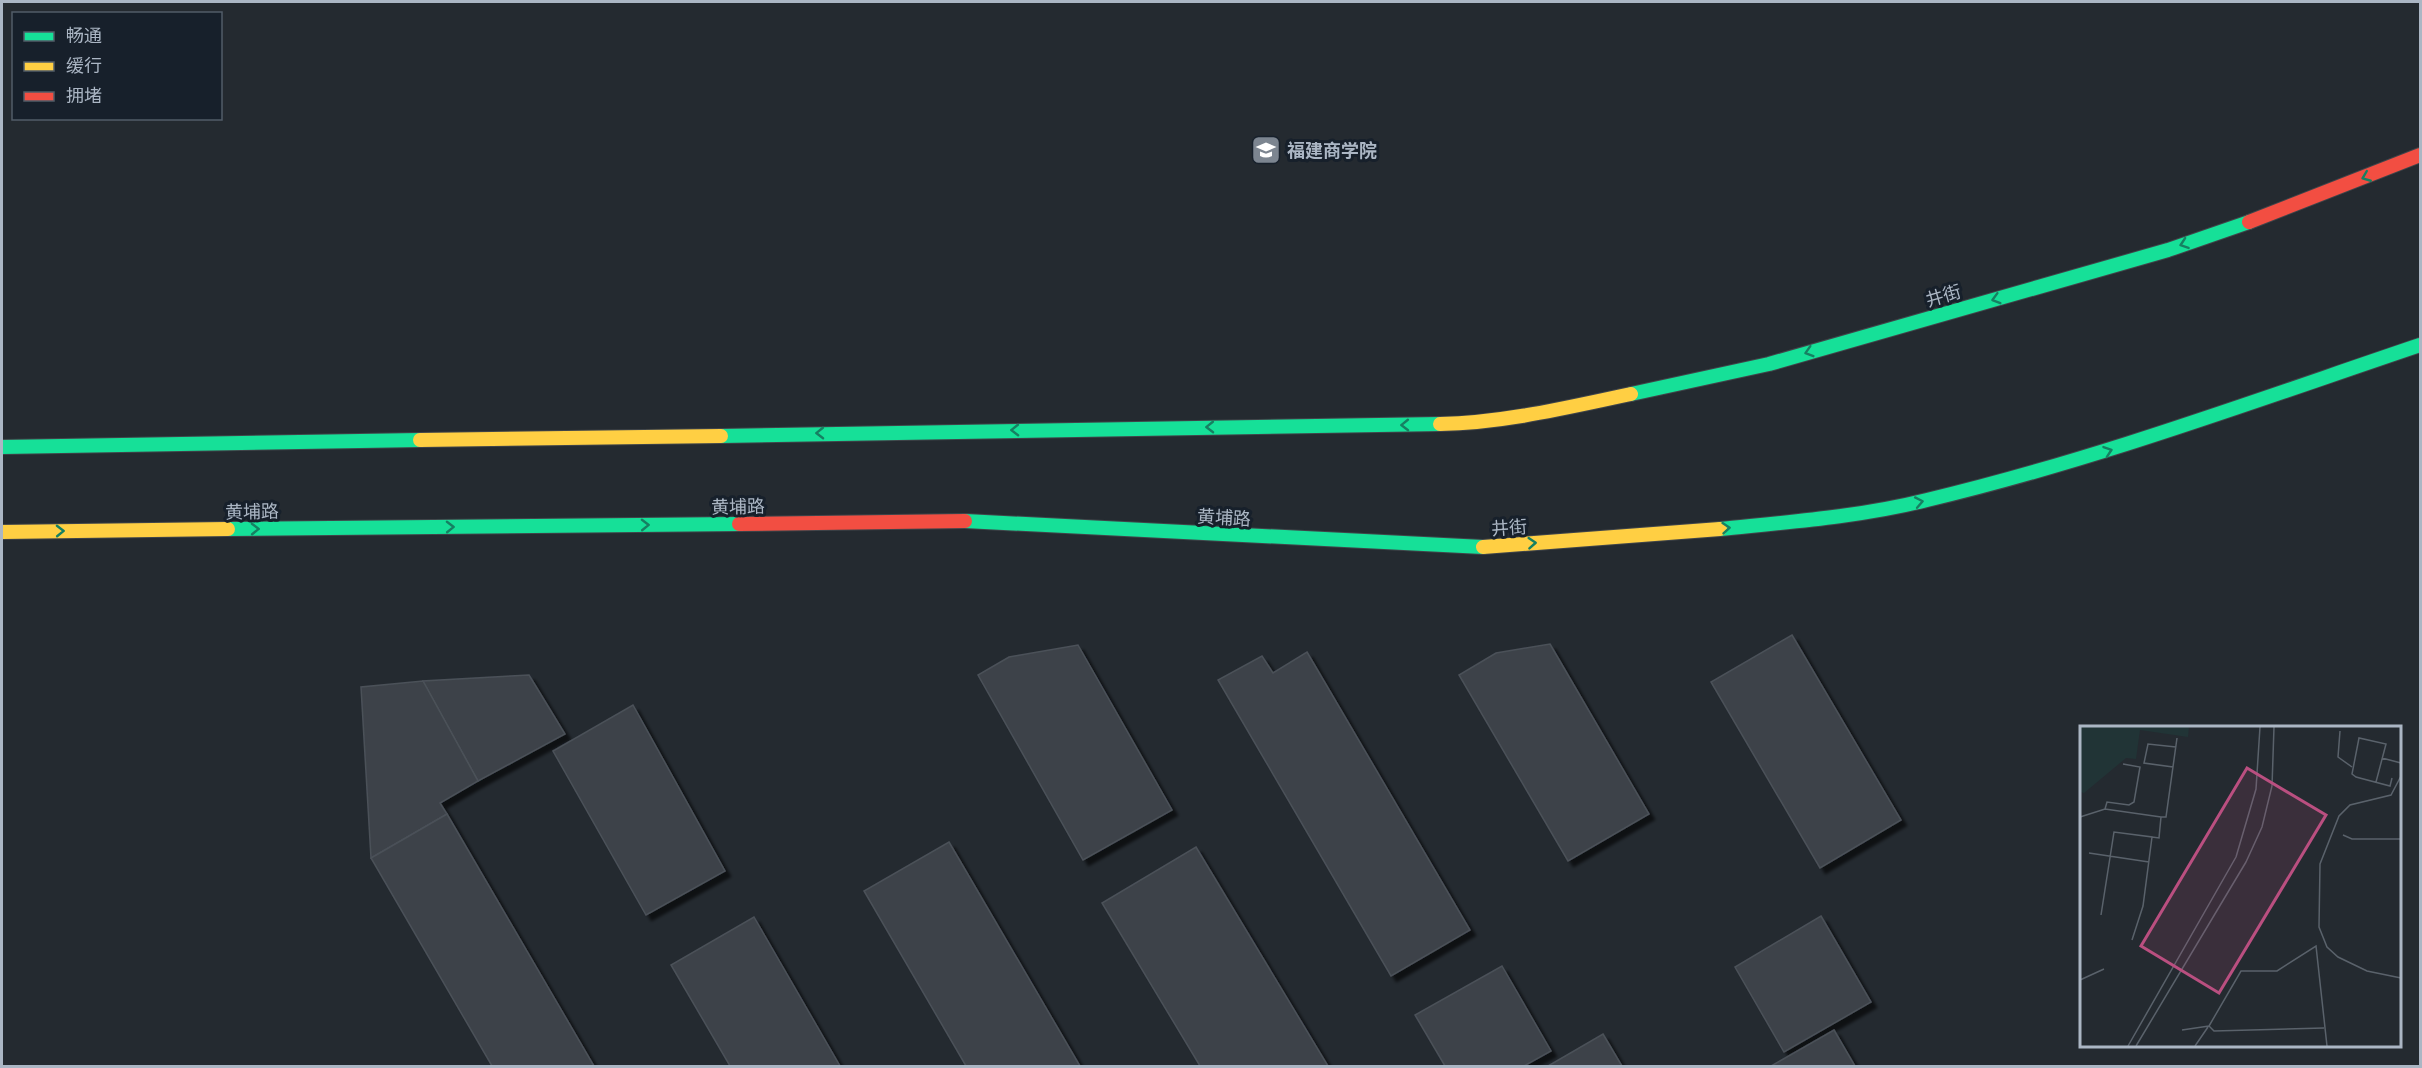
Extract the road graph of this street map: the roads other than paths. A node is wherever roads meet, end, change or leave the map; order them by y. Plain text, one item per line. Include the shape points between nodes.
1 (2421, 155) edge
2 (2421, 345) edge
3 (2, 447) edge
4 (2, 532) edge
5 (1474, 548) joint

1 -> 3 main road, 井街 via 2168,250 1769,364 1566,408 1463,424
5 -> 2 main road, 井街 via 1817,520 1925,501 2083,459
4 -> 5 main road, 黄埔路 via 973,521

